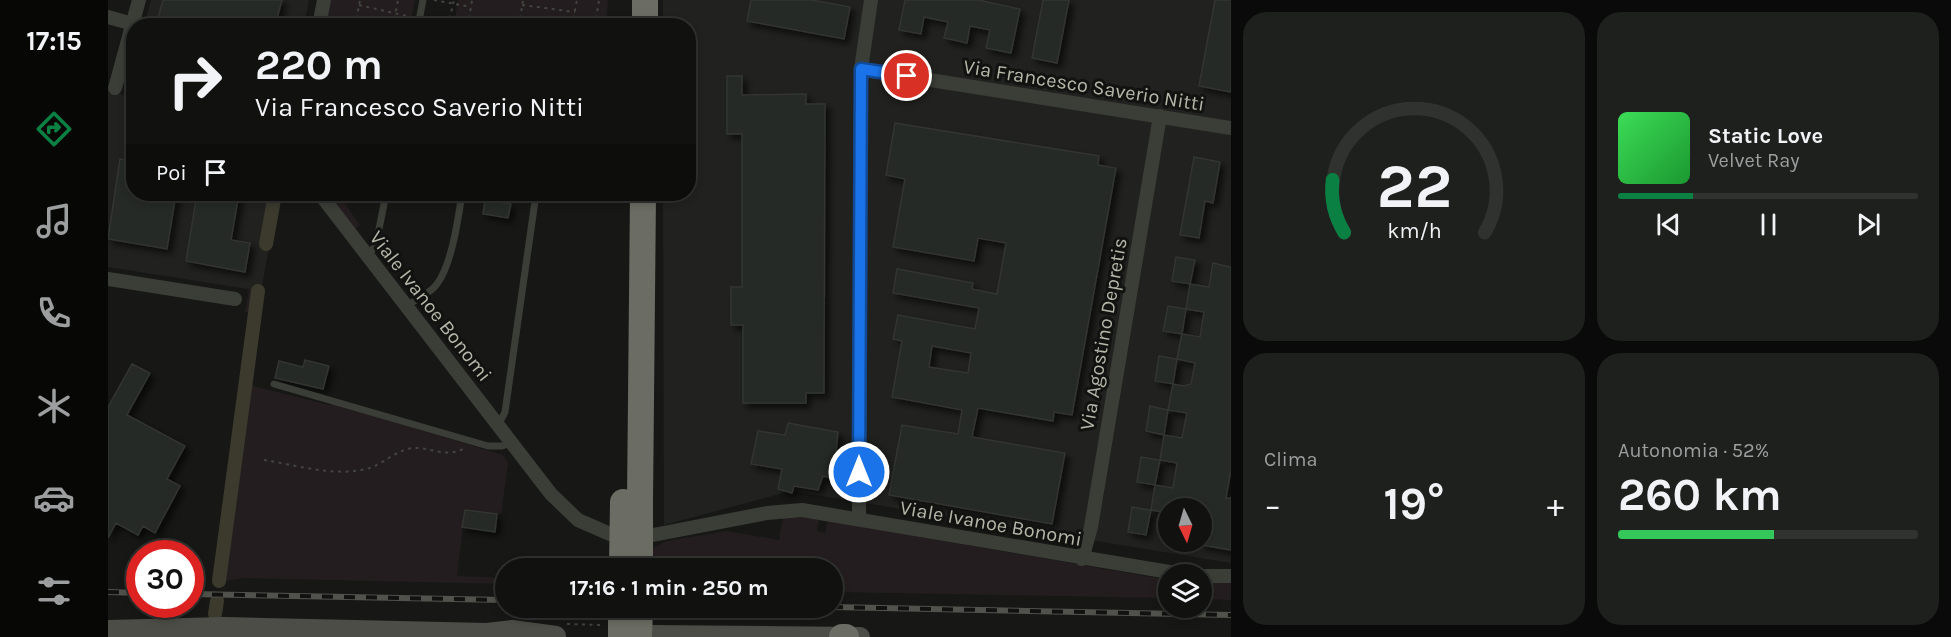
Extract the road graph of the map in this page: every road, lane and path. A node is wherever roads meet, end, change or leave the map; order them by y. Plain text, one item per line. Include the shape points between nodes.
1 (140, 0) edge
2 (324, 0) edge
3 (360, 0) edge
4 (398, 0) edge
5 (423, 0) edge
6 (434, 0) edge
7 (472, 0) edge
8 (523, 0) edge
9 (576, 0) edge
10 (599, 0) edge
11 (628, 0) edge
12 (645, 0) edge
13 (871, 0) edge
14 (453, 2) edge
15 (359, 5) junction
16 (522, 5) junction
17 (471, 7) junction
18 (575, 12) junction
19 (395, 13) junction
20 (108, 17) edge
21 (135, 18) edge
22 (321, 18) edge
23 (357, 18) edge
24 (394, 18) edge
25 (408, 18) edge
26 (420, 18) edge
27 (450, 18) edge
28 (469, 18) edge
29 (520, 18) edge
30 (574, 18) edge
31 (596, 18) edge
32 (628, 18) edge
33 (645, 18) edge
34 (126, 22) edge
35 (126, 48) edge
36 (861, 69) junction
37 (115, 87) dead end
38 (1160, 116) junction
39 (1231, 128) edge
40 (325, 201) edge
41 (385, 201) edge
42 (460, 201) edge
43 (535, 201) edge
44 (626, 201) edge
45 (643, 201) edge
46 (368, 257) junction
47 (108, 279) edge
48 (235, 299) dead end
49 (406, 306) junction
50 (274, 384) dead end
51 (498, 426) junction
52 (511, 443) junction
53 (483, 445) junction
54 (264, 460) dead end
55 (631, 502) junction
56 (859, 519) junction
57 (610, 534) dead end
58 (653, 535) dead end
59 (623, 558) edge
60 (639, 558) edge
61 (1082, 559) junction
62 (1158, 571) edge
63 (1212, 576) edge
64 (1231, 576) edge
65 (621, 618) edge
66 (642, 618) edge
67 (108, 630) edge
68 (333, 633) edge
69 (495, 635) edge
70 (645, 636) edge
71 (560, 637) edge
72 (621, 637) edge
73 (844, 637) edge
74 (860, 637) edge

1 - 21 street
2 - 22 street
3 - 15 path
4 - 19 path
5 - 26 lane
6 - 14 path
7 - 17 path
8 - 16 path
9 - 18 path
10 - 31 path
11 - 32 highway
12 - 33 highway
13 - 36 street
14 - 17 path
14 - 27 path
15 - 19 path
15 - 23 path
16 - 18 path
16 - 29 path
17 - 28 path
18 - 30 path
19 - 24 path
19 - 25 path
20 - 34 street
35 - 37 street
36 - 38 street, Via Francesco Saverio Nitti
36 - 56 street
38 - 39 street, Via Francesco Saverio Nitti
38 - 61 street, Via Agostino Depretis
40 - 46 street, Viale Ivanoe Bonomi
41 - 46 lane via 376,244
42 - 49 lane via 439,280 430,291
43 - 51 lane via 505,412
44 - 55 highway
45 - 55 highway
46 - 49 street, Viale Ivanoe Bonomi
47 - 48 street
49 - 51 street, Viale Ivanoe Bonomi
50 - 53 lane
51 - 52 street, Viale Ivanoe Bonomi
52 - 53 lane
52 - 57 street, Viale Ivanoe Bonomi via 569,513 589,527
53 - 54 path via 470,445 450,453 408,449 372,467 352,471
55 - 59 highway, bridge
55 - 60 highway, bridge
56 - 58 street, Viale Ivanoe Bonomi via 789,510
56 - 61 street, Viale Ivanoe Bonomi
61 - 62 street, Viale Ivanoe Bonomi
63 - 64 street
65 - 72 highway, bridge
66 - 70 highway, bridge
67 - 68 street via 189,627
68 - 69 street
69 - 71 street via 512,630
70 - 73 street
73 - 74 street

